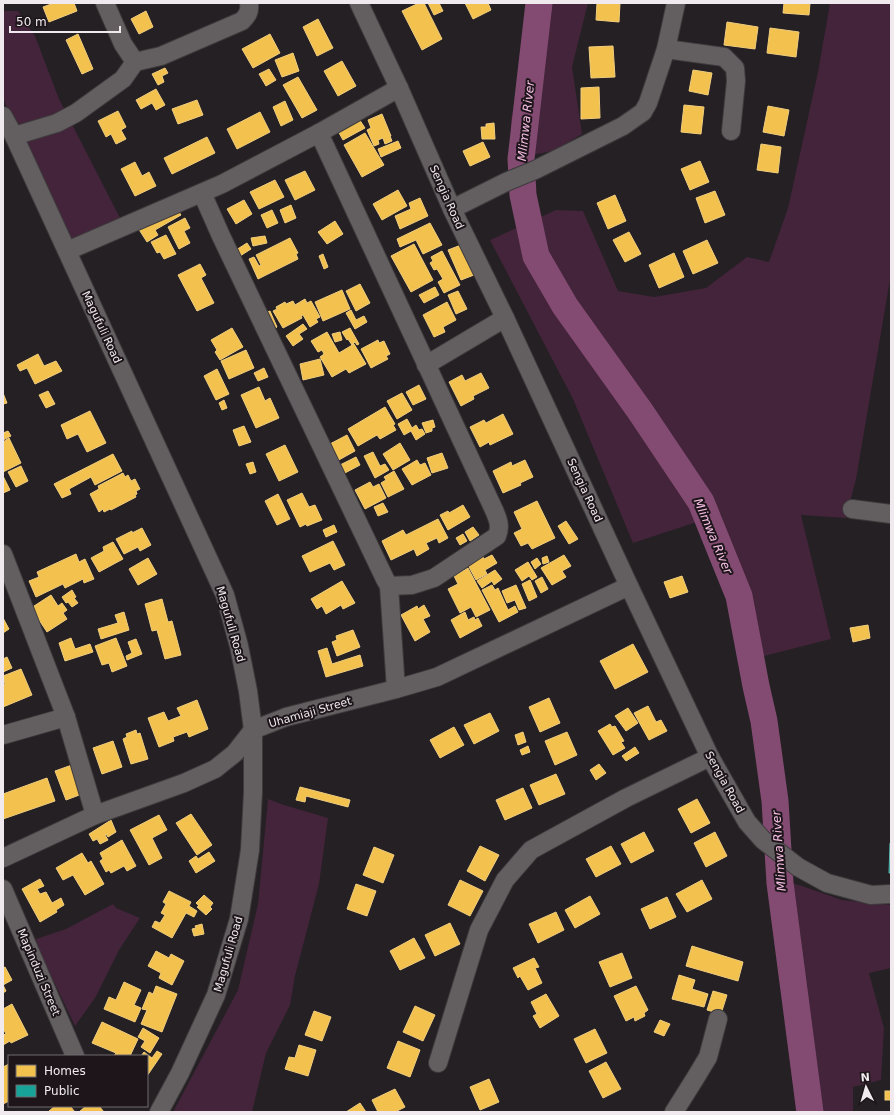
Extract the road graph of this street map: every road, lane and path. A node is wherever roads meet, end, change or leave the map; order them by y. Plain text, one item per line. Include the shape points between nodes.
1 (105, 3) edge
2 (249, 3) edge
3 (359, 3) edge
4 (676, 3) edge
5 (666, 49) junction
6 (135, 62) junction
7 (399, 88) junction
8 (3, 116) edge
9 (731, 131) dead end
10 (319, 133) junction
11 (14, 136) junction
12 (202, 193) junction
13 (452, 210) junction
14 (67, 251) junction
15 (505, 318) junction
16 (426, 365) junction
17 (852, 509) dead end
18 (891, 514) edge
19 (3, 554) edge
20 (389, 586) junction
21 (629, 586) junction
22 (396, 689) junction
23 (66, 717) junction
24 (253, 730) junction
25 (3, 735) edge
26 (710, 757) junction
27 (95, 815) junction
28 (3, 858) edge
29 (3, 889) edge
30 (891, 894) edge
31 (718, 1019) dead end
32 (75, 1055) edge
33 (438, 1063) dead end
34 (159, 1112) edge
35 (674, 1112) edge

1 - 6 street via 123,44
2 - 6 street via 247,16 242,21 161,56
3 - 7 street, Sengia Road
4 - 5 street
5 - 9 street via 724,57 735,68
5 - 13 street via 643,112 622,126
6 - 11 street via 123,79 76,113 57,123
7 - 10 street
7 - 13 street, Sengia Road
8 - 11 street, Magufuli Road
10 - 12 street
10 - 16 street
11 - 14 street, Magufuli Road
12 - 14 street
12 - 20 street via 234,265
13 - 15 street, Sengia Road
14 - 24 street, Magufuli Road via 225,595 239,646
15 - 16 street
15 - 21 street, Sengia Road
16 - 20 street via 494,510 500,529 497,536 434,578 412,585
17 - 18 street
19 - 23 street
20 - 22 street
21 - 22 street, Uhamiaji Street via 437,677
21 - 26 street, Sengia Road
22 - 24 street, Uhamiaji Street via 286,717
23 - 25 street
23 - 27 street
24 - 27 street via 235,753 215,769
24 - 34 street, Magufuli Road via 250,850 239,919 216,995 180,1074
26 - 30 street, Sengia Road via 747,822 763,840 798,867 827,883 871,895
26 - 33 street via 626,798 531,850 505,880 479,930
27 - 28 street
29 - 32 street, Mapinduzi Street
31 - 35 street via 708,1057

